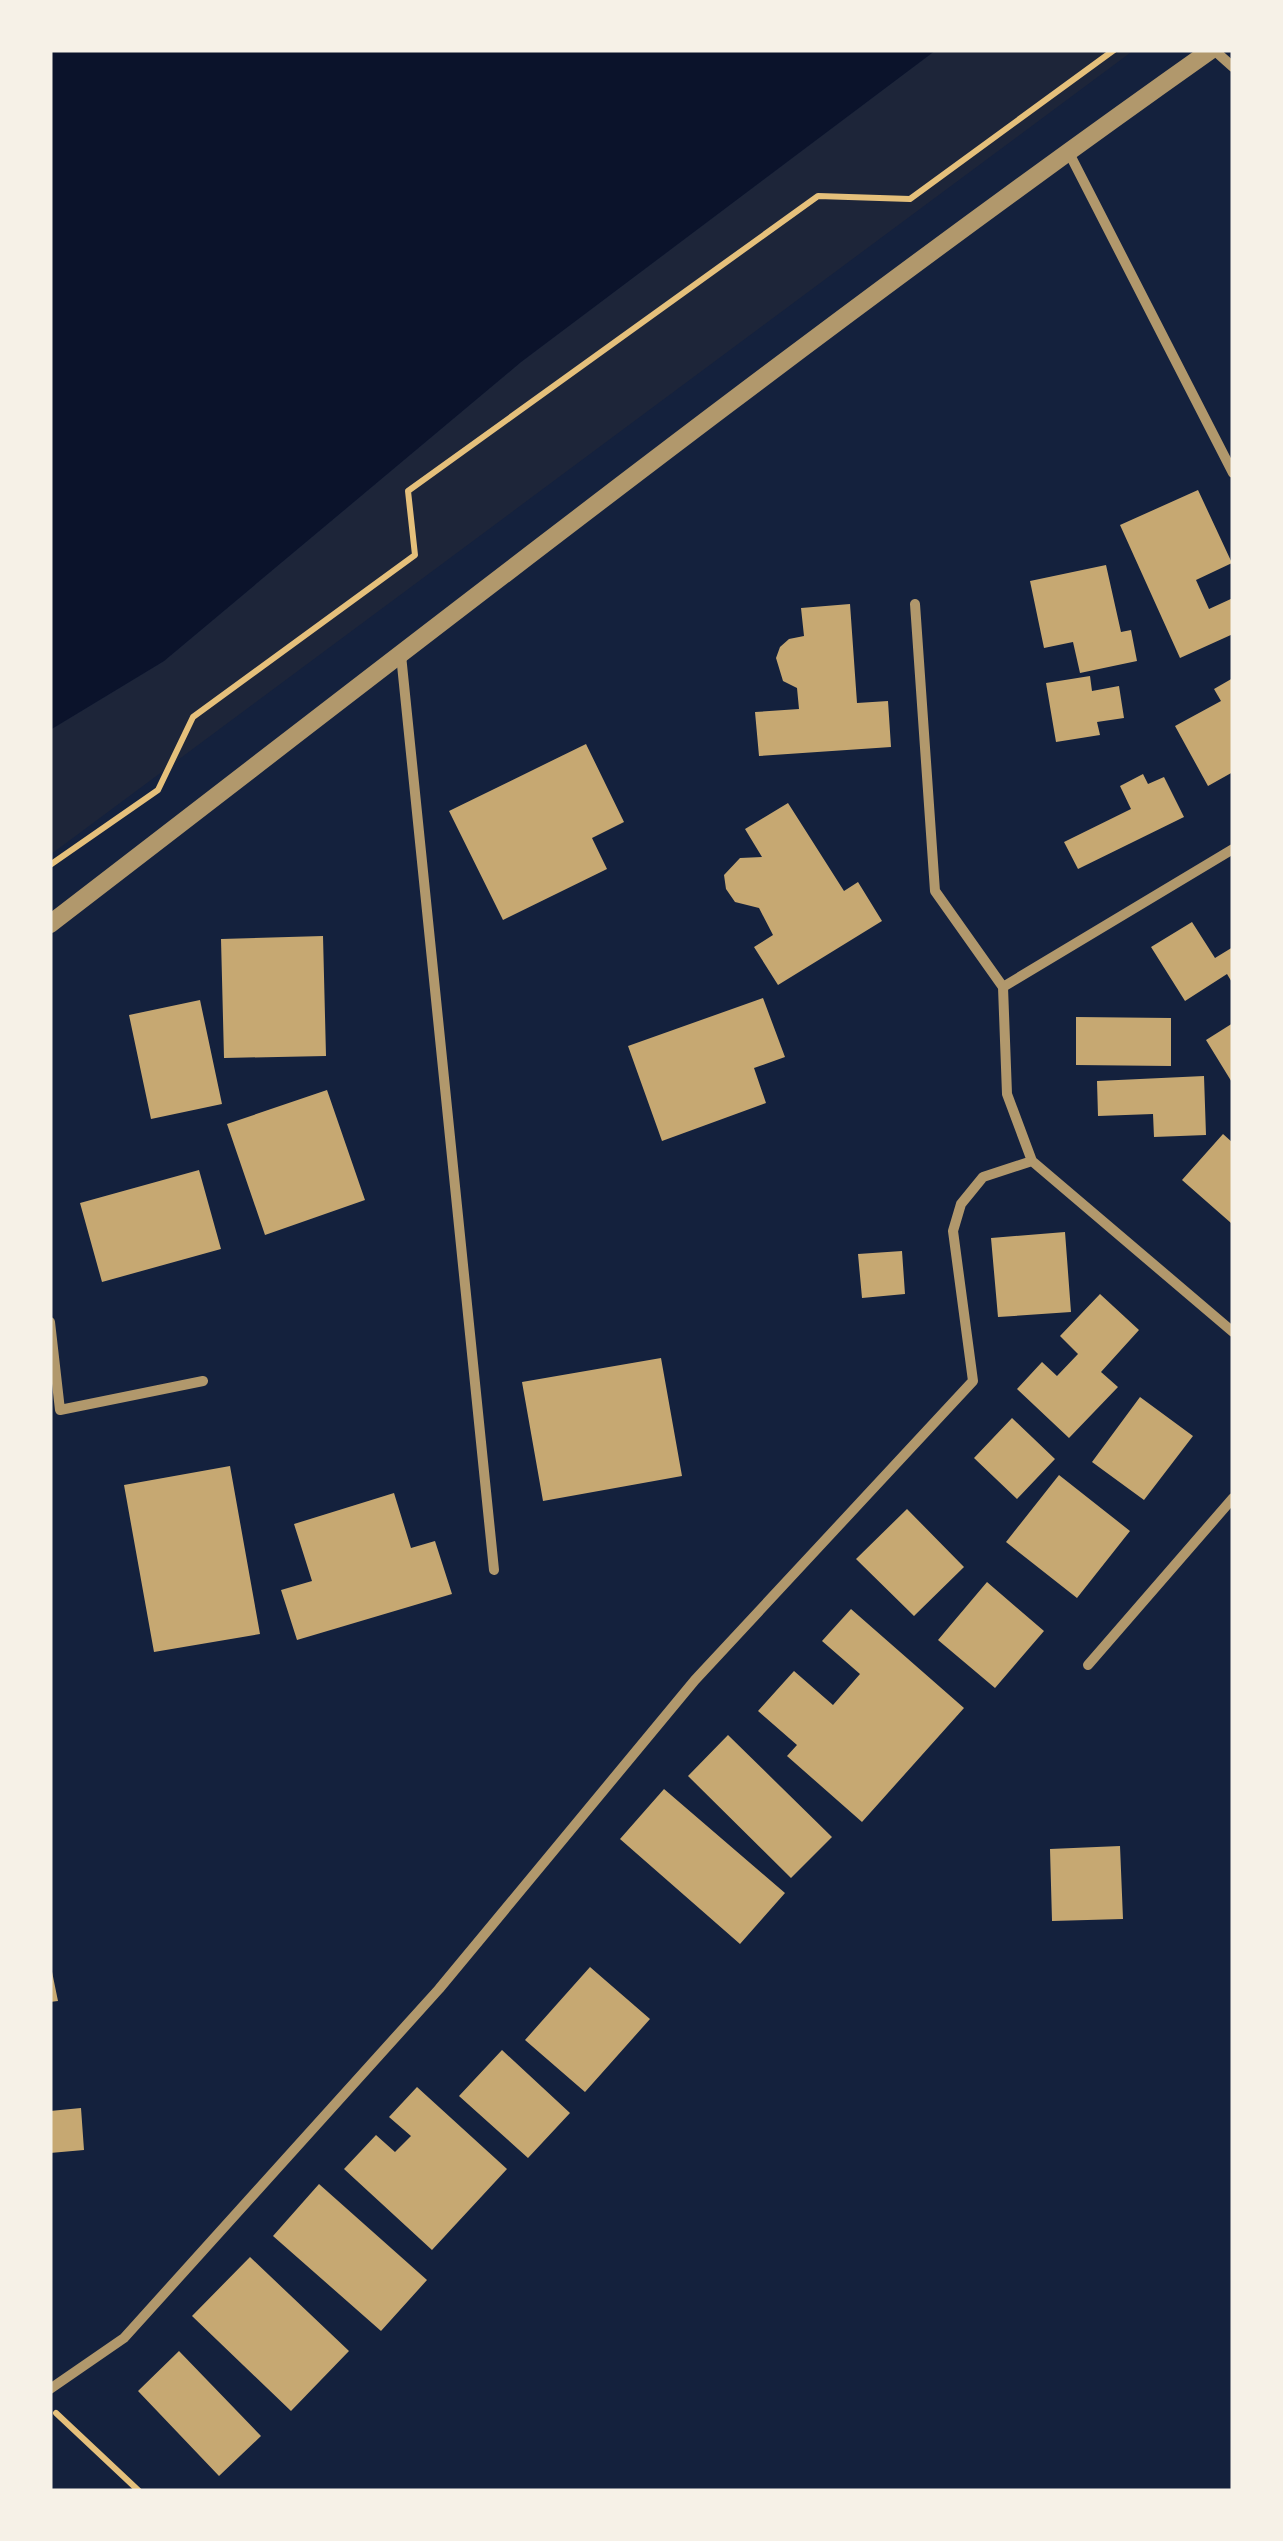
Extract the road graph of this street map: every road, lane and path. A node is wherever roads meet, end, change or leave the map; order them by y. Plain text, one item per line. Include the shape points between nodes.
1 (1114, 50) edge
2 (1213, 50) edge
3 (1233, 67) edge
4 (1068, 151) junction
5 (1233, 473) edge
6 (915, 604) dead end
7 (401, 656) junction
8 (1233, 850) edge
9 (50, 865) edge
10 (50, 924) edge
11 (1003, 987) junction
12 (1032, 1161) junction
13 (50, 1322) edge
14 (1233, 1332) edge
15 (203, 1381) dead end
16 (1233, 1498) edge
17 (494, 1570) dead end
18 (1088, 1665) dead end
19 (50, 2389) edge
20 (50, 2407) edge
21 (139, 2491) edge

1 - 9 path via 910,199 818,196 408,492 415,555 194,717 158,790
2 - 3 street
2 - 4 street
4 - 5 street
4 - 7 street
6 - 11 street via 934,891
7 - 10 street
7 - 17 street
8 - 11 street
11 - 12 street via 1007,1094
12 - 14 street
12 - 19 street via 983,1177 961,1204 953,1231 973,1381 694,1680 439,1988 124,2338
13 - 15 street via 60,1410
16 - 18 street
20 - 21 path

